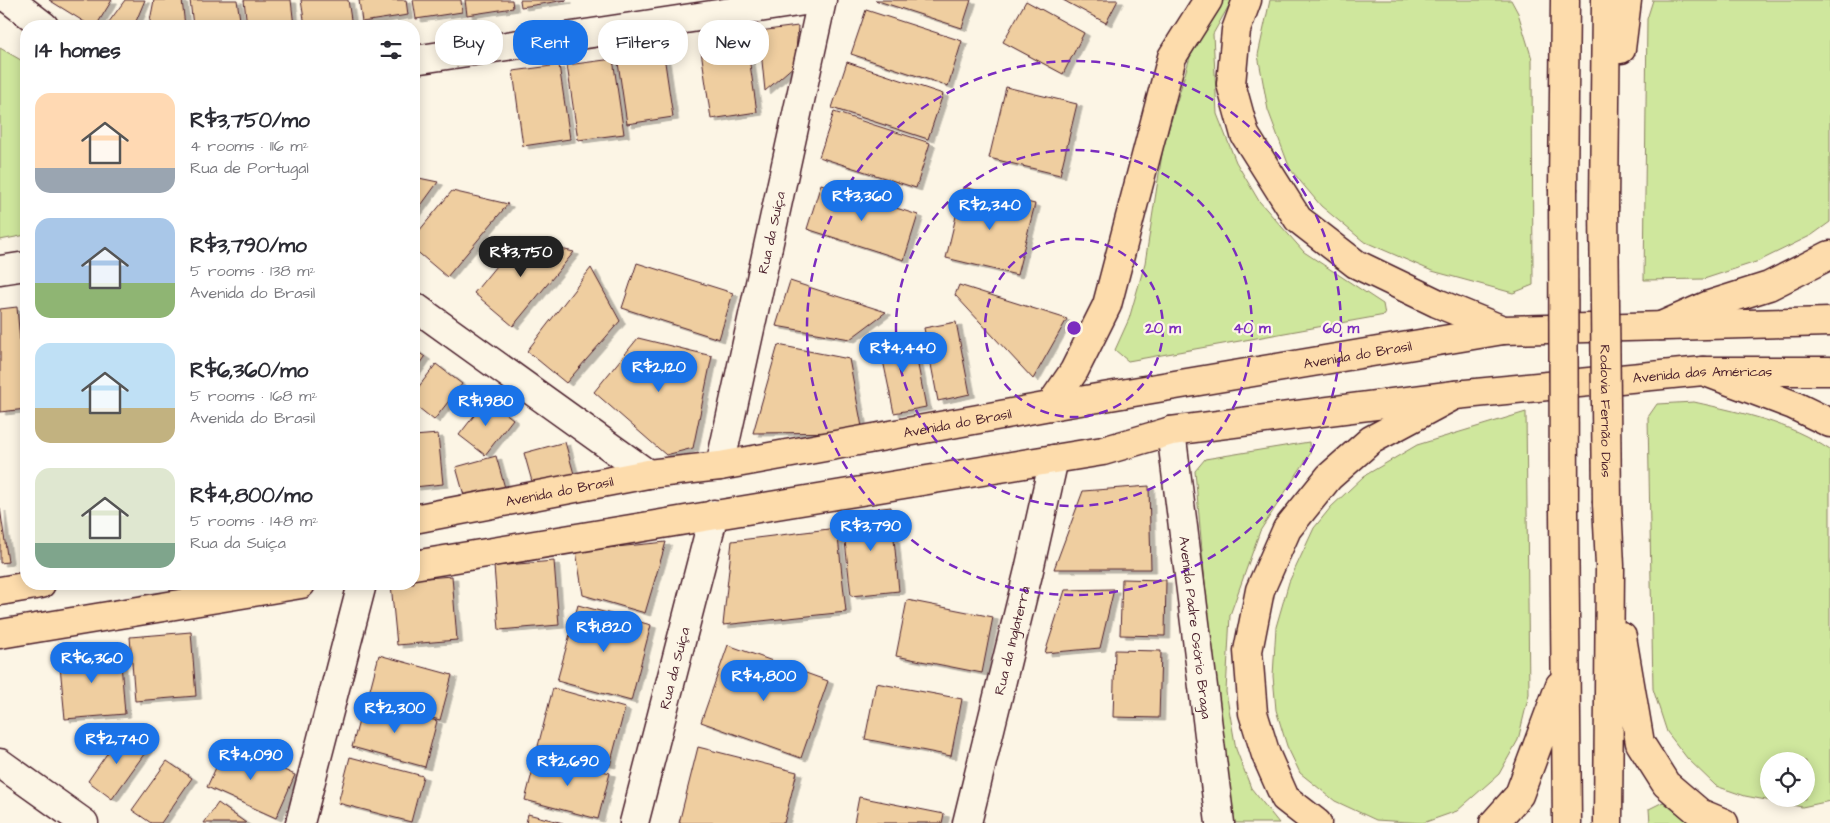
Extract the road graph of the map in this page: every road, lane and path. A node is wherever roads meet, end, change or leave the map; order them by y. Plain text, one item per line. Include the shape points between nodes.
1 (10, 0) edge
2 (811, 0) edge
3 (822, 0) edge
4 (1208, 0) edge
5 (1247, 0) edge
6 (1544, 0) edge
7 (1565, 0) edge
8 (1606, 0) edge
9 (1627, 0) edge
10 (36, 20) edge
11 (1565, 28) junction
12 (420, 59) edge
13 (1604, 179) junction
14 (1830, 255) edge
15 (20, 267) edge
16 (0, 270) edge
17 (420, 310) edge
18 (1830, 322) edge
19 (1661, 326) junction
20 (1503, 330) junction
21 (1703, 371) junction
22 (1830, 371) edge
23 (1455, 395) junction
24 (1050, 406) junction
25 (1830, 424) edge
26 (1172, 431) junction
27 (1054, 459) junction
28 (720, 466) junction
29 (648, 474) junction
30 (714, 514) junction
31 (420, 518) edge
32 (420, 564) edge
33 (1610, 566) junction
34 (20, 588) edge
35 (265, 590) edge
36 (360, 590) edge
37 (0, 591) edge
38 (0, 634) edge
39 (1567, 664) junction
40 (0, 763) edge
41 (1608, 814) edge
42 (84, 823) edge
43 (300, 823) edge
44 (634, 823) edge
45 (967, 823) edge
46 (1220, 823) edge
47 (1317, 823) edge
48 (1494, 823) edge
49 (1567, 823) edge
50 (1724, 823) edge

1 - 10 street
2 - 12 street
3 - 28 street, Rua da Suíça
4 - 24 main road via 1172,57 1107,305 1074,371
5 - 20 main road via 1236,30 1231,84 1245,135 1298,219 1356,264
6 - 11 main road
7 - 11 main road
8 - 13 main road, Rodovia Fernão Dias
9 - 13 main road
11 - 39 main road, bridge via 1564,511
13 - 33 main road, Rodovia Fernão Dias, bridge
14 - 19 main road via 1769,286 1709,305
15 - 16 street
17 - 29 street
18 - 19 main road
19 - 20 main road
20 - 24 main road, Avenida do Brasil
21 - 22 main road, Avenida das Américas
21 - 23 main road, Avenida das Américas
21 - 25 main road via 1785,401
23 - 26 main road
23 - 47 main road via 1372,440 1329,477 1287,530 1260,590 1248,650 1253,713 1266,755 1285,798
24 - 28 main road, Avenida do Brasil
26 - 27 main road via 1103,450
26 - 46 street, Avenida Padre Osório Braga
27 - 30 main road
27 - 45 street, Rua da Inglaterra
28 - 29 main road, Avenida do Brasil
29 - 31 main road, Avenida do Brasil
30 - 32 main road
30 - 44 street, Rua da Suíça
33 - 41 main road, Rodovia Fernão Dias
33 - 50 main road via 1640,743 1666,784 1700,814
34 - 37 main road
35 - 38 main road
36 - 43 street
39 - 48 main road via 1519,795
39 - 49 main road
40 - 42 street

